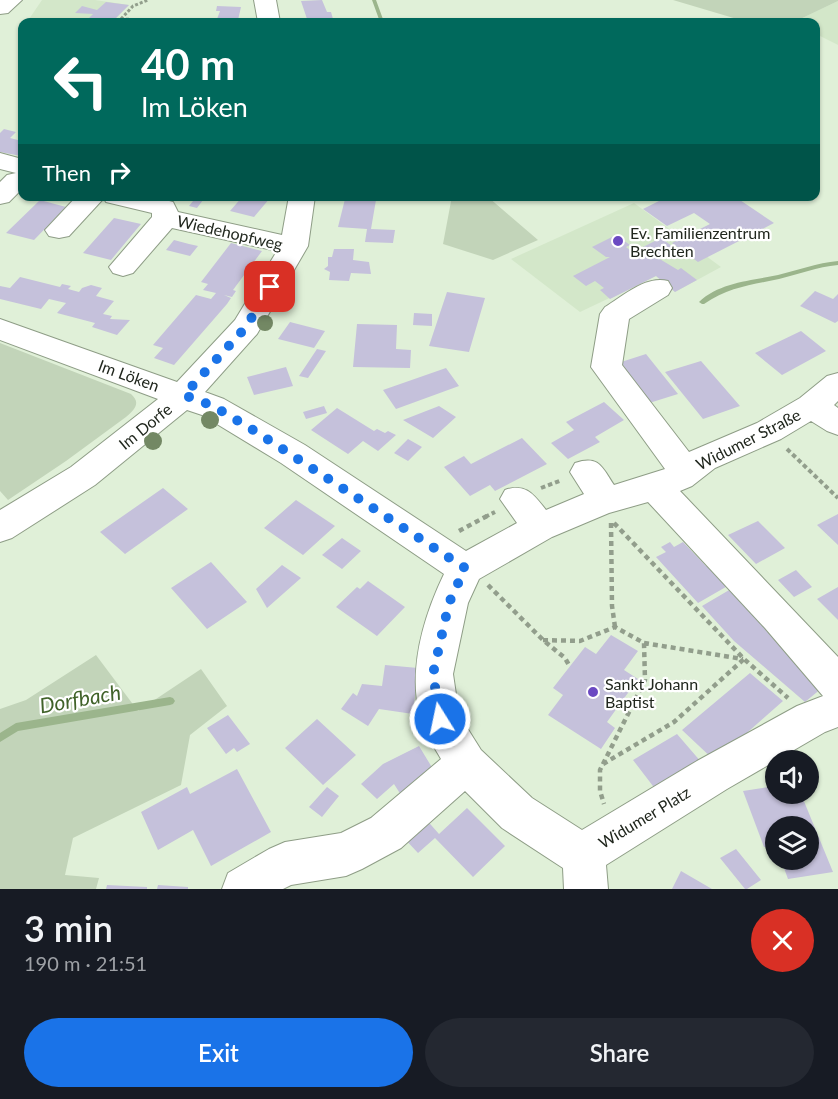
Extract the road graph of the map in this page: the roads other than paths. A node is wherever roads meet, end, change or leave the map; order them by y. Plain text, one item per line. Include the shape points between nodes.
1 (11, 0) edge
2 (265, 0) edge
3 (0, 8) edge
4 (268, 18) edge
5 (87, 201) edge
6 (137, 201) edge
7 (301, 201) edge
8 (166, 218) junction
9 (59, 230) dead end
10 (294, 246) junction
11 (123, 267) dead end
12 (658, 288) dead end
13 (0, 329) edge
14 (838, 384) edge
15 (184, 395) junction
16 (811, 406) junction
17 (838, 423) edge
18 (587, 472) dead end
19 (670, 480) junction
20 (517, 499) dead end
21 (606, 500) junction
22 (540, 527) junction
23 (0, 528) edge
24 (477, 577) junction
25 (838, 685) edge
26 (825, 714) edge
27 (466, 764) junction
28 (584, 872) edge
29 (244, 889) edge

1 - 3 street
2 - 4 street
5 - 9 street
6 - 8 street, Wiedehopfweg via 164,207
7 - 10 street, Im Dorfe
8 - 10 street, Wiedehopfweg
8 - 11 street, Wiedehopfweg
10 - 15 street, Im Dorfe via 246,327
12 - 19 street via 615,314 606,367
13 - 15 street, Im Löken
14 - 16 street, Widumer Straße
15 - 23 street, Im Dorfe via 83,476
15 - 24 street, Im Löken via 213,406 267,438
16 - 17 street
16 - 19 street, Widumer Straße via 769,432 703,459
18 - 21 street
19 - 21 street
19 - 25 street via 778,617
20 - 22 street
21 - 22 street
22 - 24 street
24 - 27 street, Widumer Platz via 449,603 433,674 440,719
26 - 28 street, Widumer Platz via 712,775
27 - 28 street, Widumer Platz
27 - 29 street via 386,833 346,854 285,864

